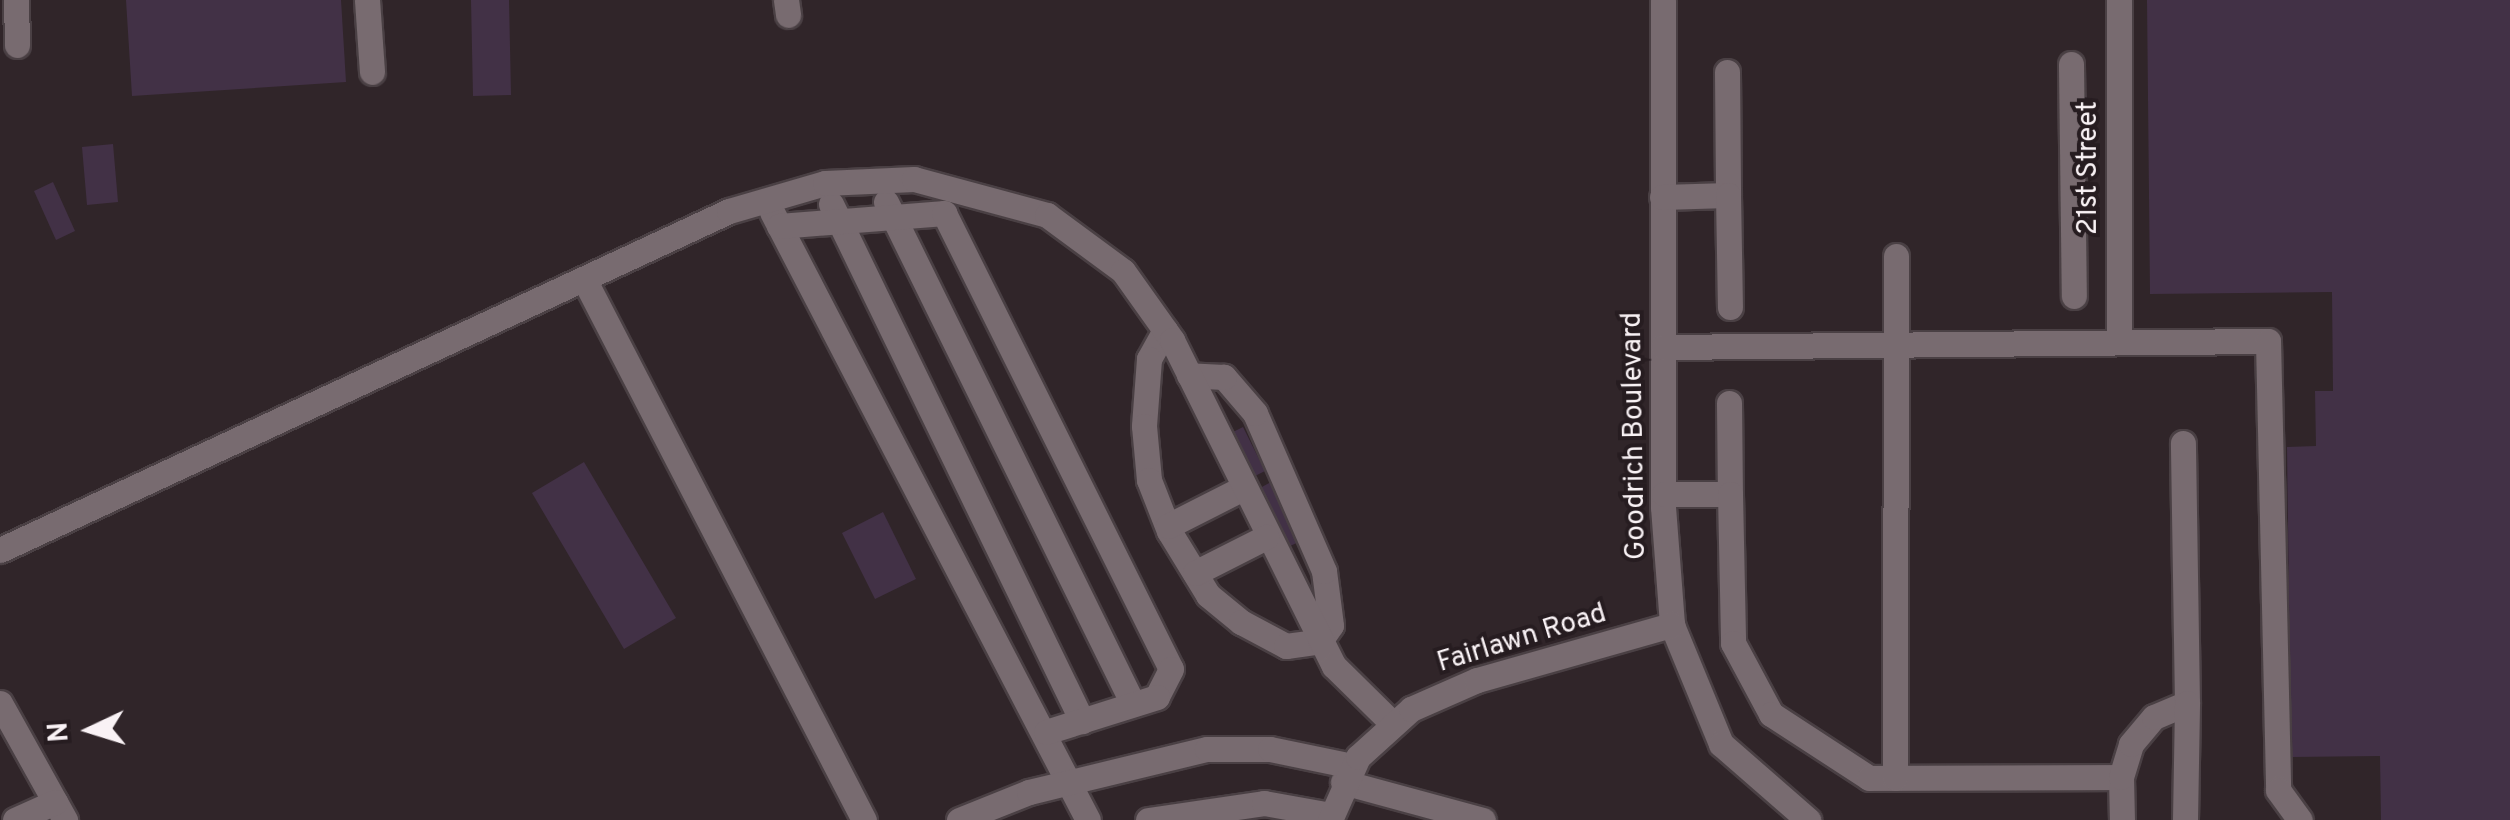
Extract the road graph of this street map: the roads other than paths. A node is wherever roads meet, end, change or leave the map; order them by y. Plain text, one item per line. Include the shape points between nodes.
1 (16, 0) edge
2 (367, 0) edge
3 (1662, 0) edge
4 (2119, 0) edge
5 (17, 44) dead end
6 (2070, 64) dead end
7 (372, 72) dead end
8 (1726, 72) dead end
9 (880, 180) junction
10 (826, 183) junction
11 (1728, 194) junction
12 (1662, 197) junction
13 (767, 200) junction
14 (944, 200) junction
15 (892, 215) junction
16 (834, 218) junction
17 (780, 226) junction
18 (1896, 256) dead end
19 (584, 279) junction
20 (2074, 296) dead end
21 (1730, 307) dead end
22 (1165, 330) junction
23 (2120, 336) junction
24 (1896, 342) junction
25 (1663, 347) junction
26 (1189, 376) junction
27 (1729, 403) dead end
28 (2184, 442) dead end
29 (1244, 488) junction
30 (1664, 494) junction
31 (1730, 494) junction
32 (1168, 526) junction
33 (1266, 536) junction
34 (0, 550) edge
35 (1195, 573) junction
36 (1672, 625) junction
37 (1320, 640) junction
38 (2187, 702) junction
39 (0, 703) edge
40 (1133, 704) junction
41 (1082, 721) junction
42 (1391, 722) junction
43 (1046, 732) junction
44 (1347, 774) junction
45 (2121, 777) junction
46 (1896, 778) junction
47 (1072, 782) junction
48 (60, 811) edge
49 (1331, 818) edge
50 (16, 820) edge
51 (864, 820) edge
52 (959, 820) edge
53 (1088, 820) edge
54 (1148, 820) edge
55 (1483, 820) edge
56 (1808, 820) edge
57 (2122, 820) edge
58 (2184, 820) edge
59 (2300, 820) edge

1 - 5 street
2 - 7 street
3 - 12 street, Goodrich Boulevard
4 - 23 street, 21st Street
6 - 20 street
8 - 11 street
9 - 10 street
9 - 14 street
9 - 15 street
10 - 13 street
10 - 16 street
11 - 12 street
11 - 21 street
12 - 25 street, Goodrich Boulevard
13 - 17 street
13 - 19 street
14 - 15 street
14 - 22 street via 1047,214 1123,272
14 - 40 street via 1170,668 1165,691
15 - 16 street
15 - 40 street
16 - 17 street
16 - 41 street
17 - 43 street
18 - 24 street
19 - 34 street
19 - 51 street
22 - 26 street
22 - 32 street via 1148,359 1144,426 1150,480
23 - 24 street
23 - 59 street via 2268,342 2278,790
24 - 25 street
24 - 46 street
25 - 30 street, Goodrich Boulevard
26 - 29 street
26 - 37 street via 1224,376 1255,414 1324,571 1332,625
27 - 31 street
28 - 38 street
29 - 32 street
29 - 33 street
30 - 31 street
30 - 36 street, Goodrich Boulevard
31 - 46 street via 1733,643 1753,688 1771,714 1828,754 1869,778
32 - 35 street
33 - 35 street
33 - 37 street
35 - 37 street via 1208,596 1274,643
36 - 42 street, Fairlawn Road via 1477,680
36 - 56 street, Goodrich Boulevard via 1721,744
37 - 42 street
38 - 45 street via 2154,716 2131,744
38 - 58 street
39 - 48 street
40 - 41 street
41 - 43 street
42 - 44 street, Fairlawn Road
43 - 47 street
44 - 47 street via 1270,749 1207,748
44 - 49 street, Fairlawn Road
44 - 55 street
45 - 46 street
45 - 57 street
47 - 52 street
47 - 53 street
48 - 50 street
49 - 54 street via 1264,803

